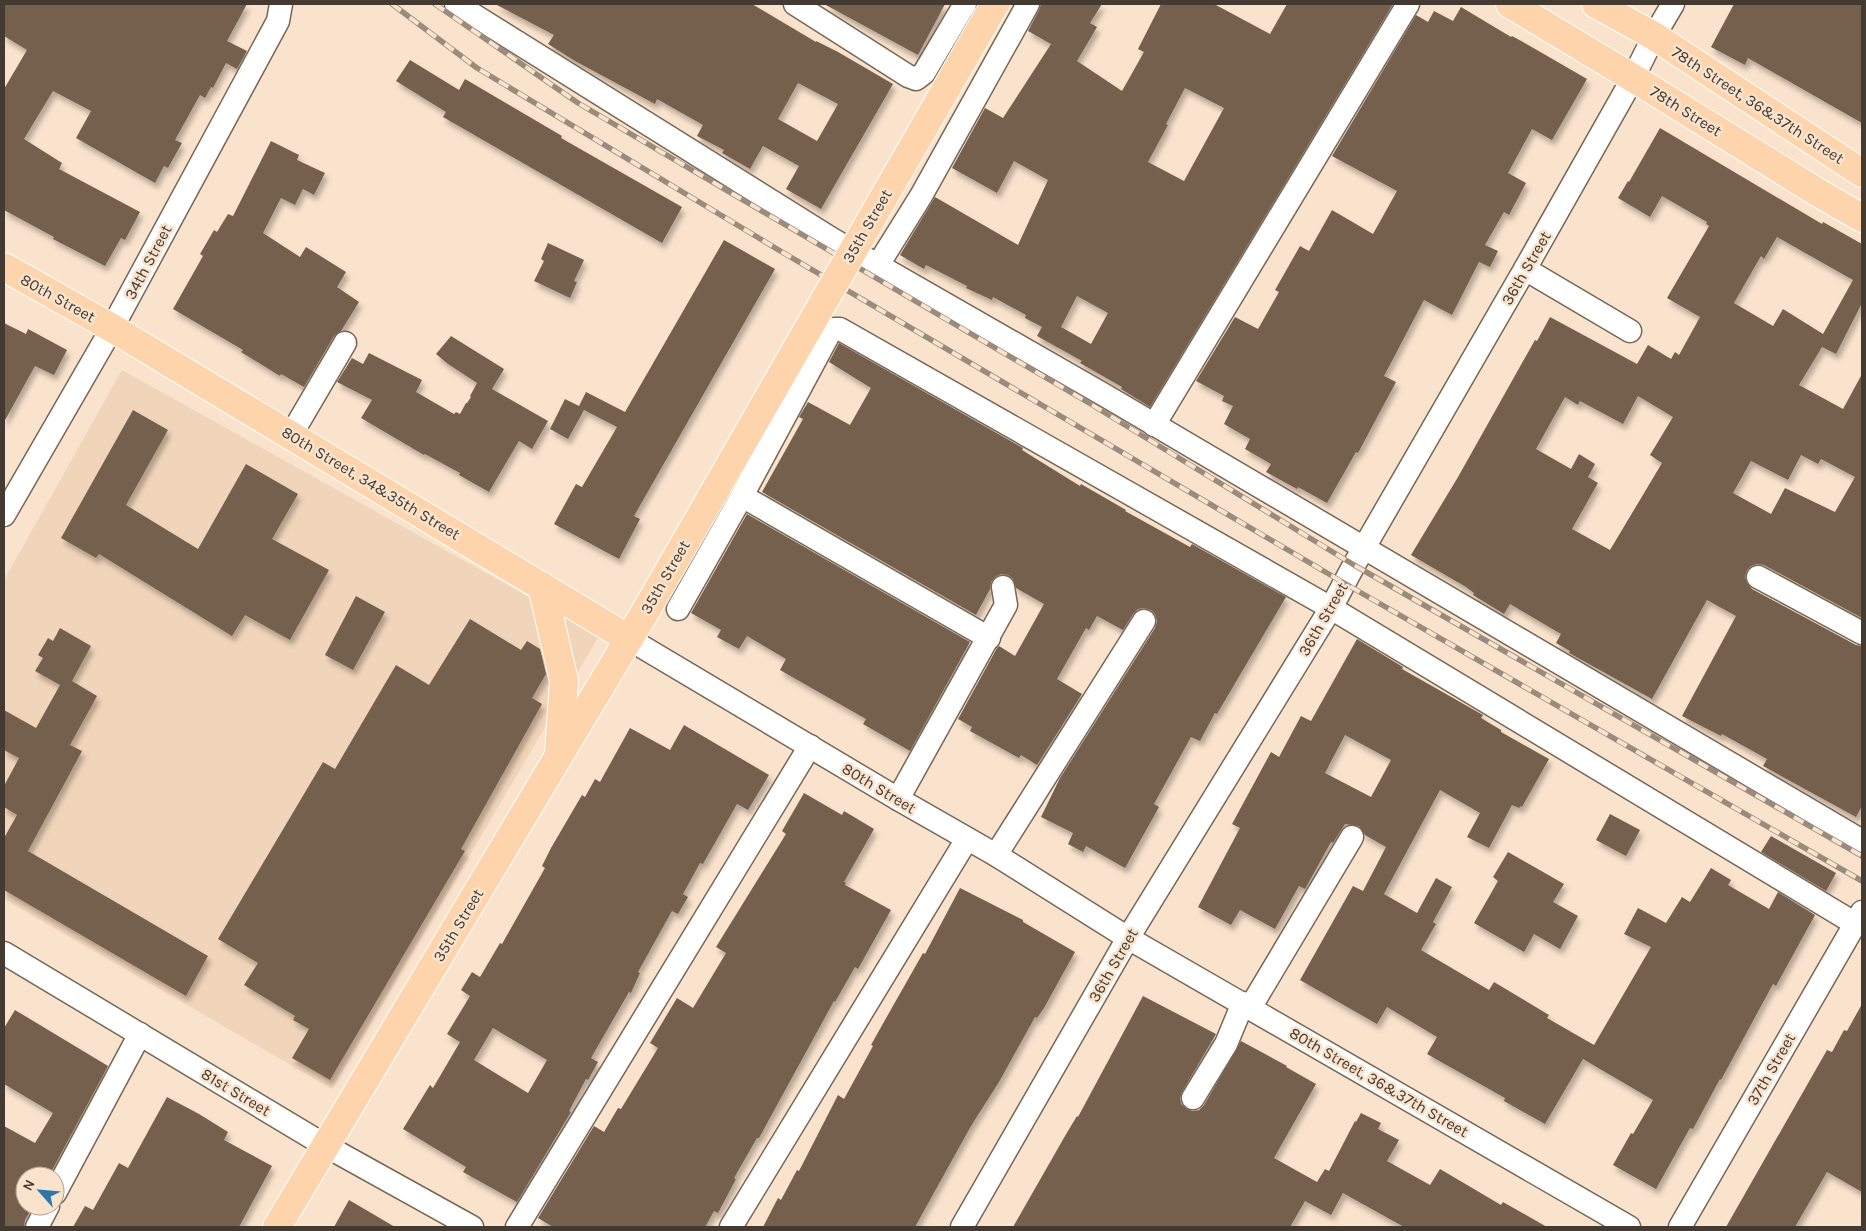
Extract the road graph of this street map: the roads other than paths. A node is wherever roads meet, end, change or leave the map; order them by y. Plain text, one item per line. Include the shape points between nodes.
1 (281, 4) edge
2 (456, 4) edge
3 (795, 4) edge
4 (965, 4) edge
5 (995, 4) edge
6 (1028, 4) edge
7 (1408, 4) edge
8 (1510, 4) edge
9 (1596, 4) edge
10 (1673, 4) edge
11 (1654, 36) junction
12 (1633, 78) junction
13 (1862, 173) edge
14 (1862, 218) edge
15 (878, 265) junction
16 (4, 267) edge
17 (1525, 269) junction
18 (112, 328) junction
19 (1630, 331) dead end
20 (345, 343) dead end
21 (1154, 425) junction
22 (291, 435) junction
23 (742, 496) junction
24 (4, 515) edge
25 (1363, 549) junction
26 (1758, 577) dead end
27 (542, 586) junction
28 (1003, 587) dead end
29 (1331, 608) junction
30 (678, 609) dead end
31 (1144, 621) dead end
32 (1862, 633) edge
33 (989, 638) junction
34 (629, 639) junction
35 (810, 746) junction
36 (559, 756) junction
37 (898, 799) junction
38 (1352, 837) dead end
39 (967, 839) junction
40 (1862, 841) edge
41 (996, 855) junction
42 (1858, 917) edge
43 (1128, 938) junction
44 (4, 953) edge
45 (1246, 1005) junction
46 (140, 1034) junction
47 (1193, 1098) dead end
48 (326, 1146) junction
49 (65, 1174) edge
50 (277, 1227) edge
51 (472, 1227) edge
52 (517, 1227) edge
53 (731, 1227) edge
54 (962, 1227) edge
55 (1629, 1227) edge
56 (1680, 1227) edge

1 - 18 street, 34th Street via 278,21
2 - 15 street
3 - 4 street via 916,79 924,72
5 - 34 main road, 35th Street, bridge
6 - 15 street via 921,196
7 - 21 street
8 - 12 main road, 78th Street
9 - 11 main road
10 - 11 street, 36th Street
11 - 12 street, 36th Street
11 - 13 main road, 78th Street, 36&37th Street
12 - 14 main road, 78th Street
12 - 17 street, 36th Street
15 - 21 street
16 - 18 main road, 80th Street
17 - 19 street
17 - 25 street, 36th Street
18 - 22 main road, 80th Street, 34&35th Street
18 - 24 street, 34th Street
20 - 22 street
21 - 25 street
22 - 27 main road, 80th Street, 34&35th Street
23 - 29 street via 830,334 834,329 840,329
23 - 30 street
23 - 33 street
25 - 29 street, 36th Street
25 - 40 street
26 - 32 street
27 - 34 main road, 80th Street, 34&35th Street
27 - 36 main road via 564,681
28 - 33 street via 1006,605
29 - 42 street
29 - 43 street, 36th Street
31 - 41 street
33 - 37 street
34 - 35 street, 80th Street
34 - 36 main road, 35th Street
35 - 37 street, 80th Street
35 - 52 street
36 - 48 main road, 35th Street
37 - 39 street, 80th Street
38 - 45 street
39 - 41 street, 80th Street
39 - 53 street
41 - 43 street, 80th Street
42 - 56 street, 37th Street
43 - 45 street, 80th Street, 36&37th Street
43 - 54 street, 36th Street
44 - 46 street, 81st Street
45 - 47 street
45 - 55 street, 80th Street, 36&37th Street
46 - 48 street, 81st Street
46 - 49 street
48 - 50 main road, 35th Street
48 - 51 street, 81st Street

